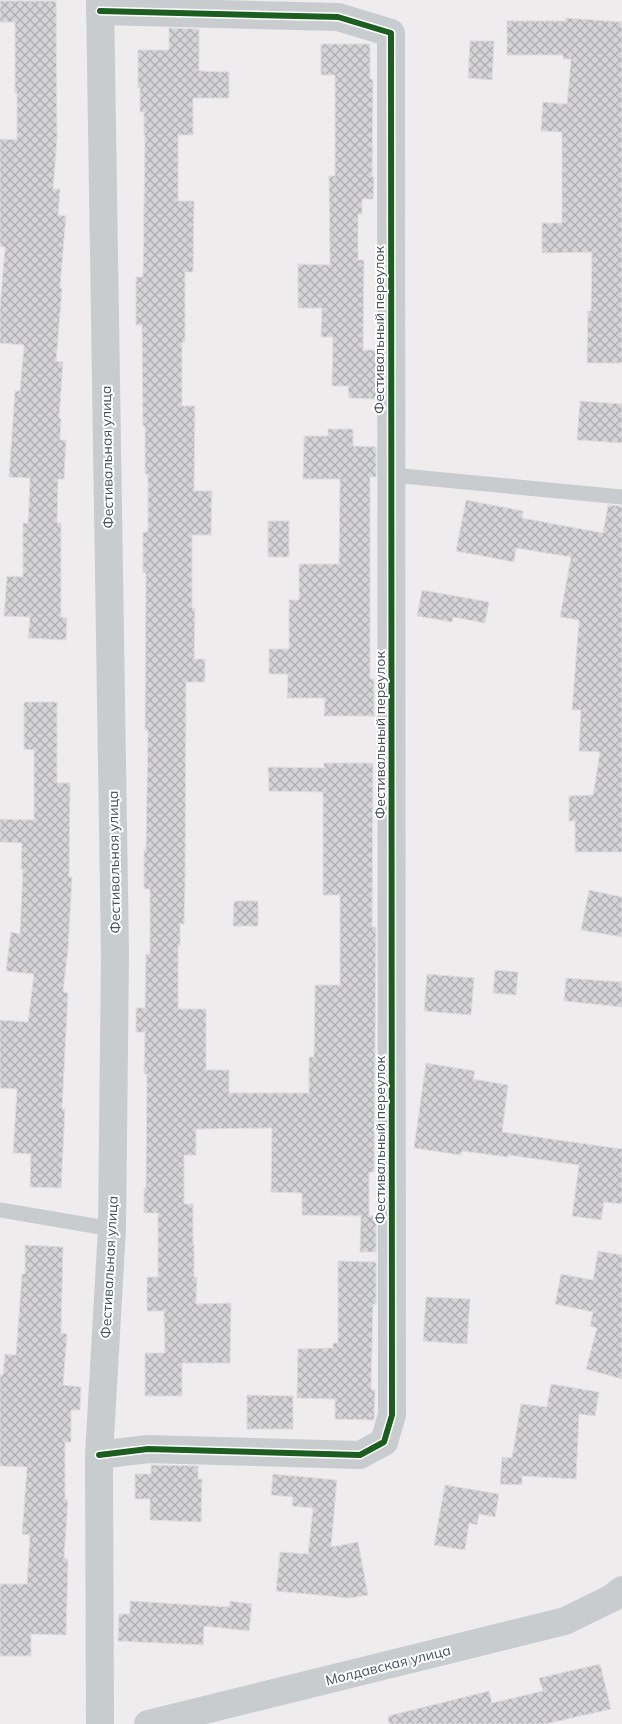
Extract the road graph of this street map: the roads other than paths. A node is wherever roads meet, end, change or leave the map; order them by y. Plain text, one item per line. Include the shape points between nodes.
1 (100, 6) edge
2 (392, 475) junction
3 (622, 497) edge
4 (0, 1210) edge
5 (112, 1229) junction
6 (99, 1455) junction
7 (622, 1590) edge
8 (100, 1724) edge
9 (148, 1724) edge

1 - 2 street, Фестивальный переулок via 338,17 391,32
1 - 5 street, Фестивальная улица via 115,954
2 - 3 lane
2 - 6 street, Фестивальный переулок via 392,1415 384,1442 360,1455 148,1449
4 - 5 lane
5 - 6 street, Фестивальная улица
6 - 8 street, Фестивальная улица
7 - 9 street, Молдавская улица via 565,1621

